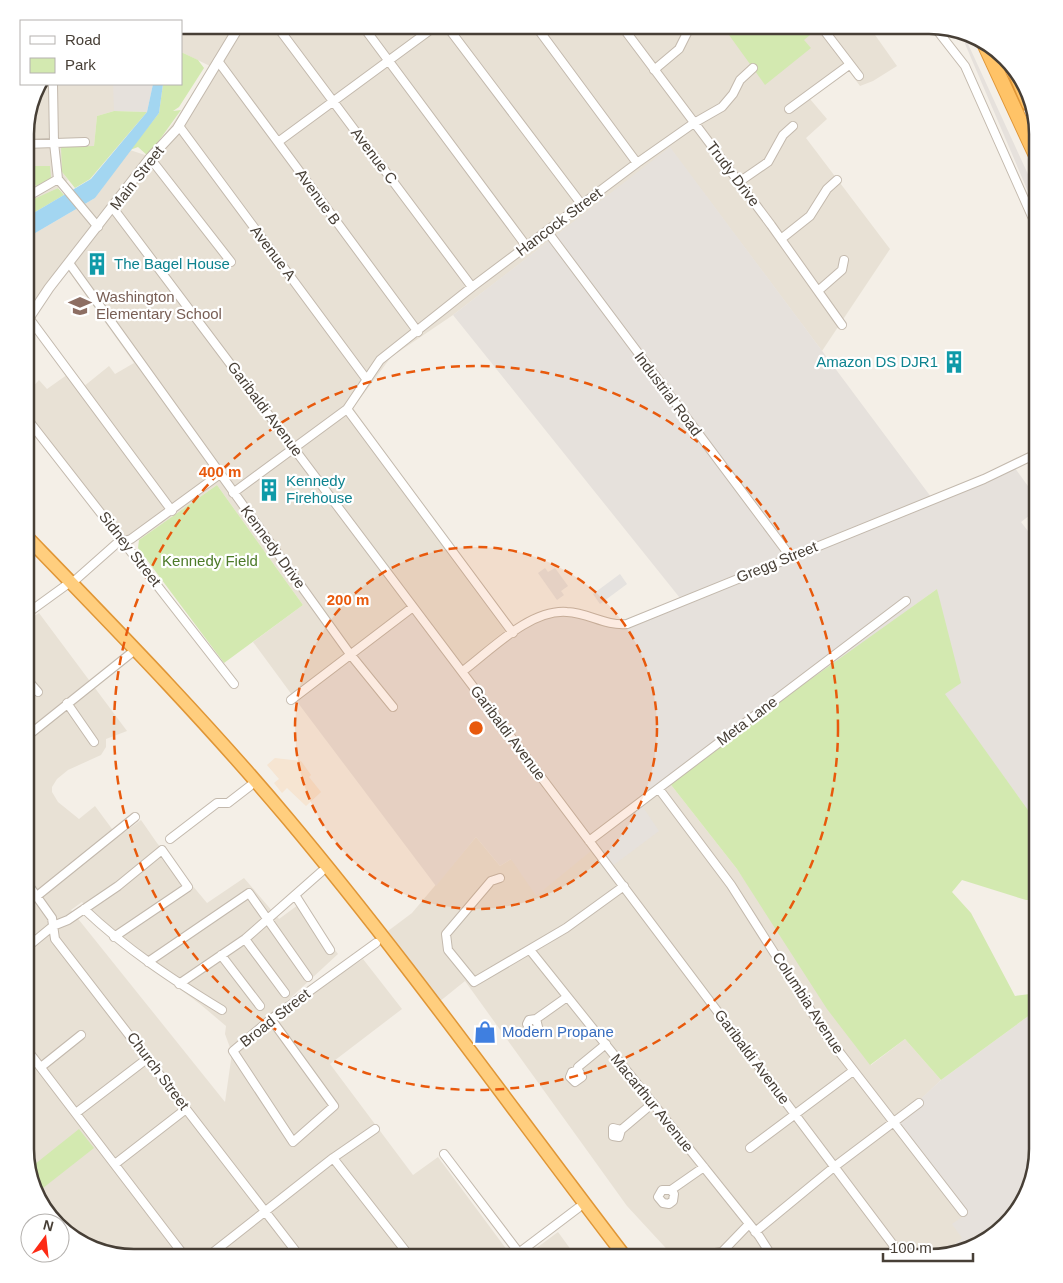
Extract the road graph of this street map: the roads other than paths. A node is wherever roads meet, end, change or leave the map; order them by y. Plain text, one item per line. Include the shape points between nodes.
1 (234, 34) edge
2 (283, 34) edge
3 (368, 34) edge
4 (425, 34) edge
5 (453, 34) edge
6 (542, 34) edge
7 (628, 34) edge
8 (686, 34) edge
9 (827, 34) edge
10 (941, 35) edge
11 (989, 53) edge
12 (218, 61) junction
13 (388, 61) junction
14 (849, 65) junction
15 (753, 68) dead end
16 (654, 70) junction
17 (859, 76) dead end
18 (53, 85) edge
19 (333, 101) junction
20 (789, 109) dead end
21 (694, 123) junction
22 (179, 126) junction
23 (793, 126) dead end
24 (1029, 141) edge
25 (86, 142) dead end
26 (278, 142) junction
27 (54, 143) junction
28 (34, 144) edge
29 (150, 158) junction
30 (637, 163) junction
31 (58, 179) junction
32 (836, 180) dead end
33 (739, 182) junction
34 (34, 193) edge
35 (582, 205) junction
36 (113, 208) junction
37 (1029, 210) edge
38 (98, 227) junction
39 (547, 231) junction
40 (781, 239) junction
41 (527, 247) junction
42 (844, 260) dead end
43 (232, 262) dead end
44 (69, 263) junction
45 (472, 287) junction
46 (818, 291) junction
47 (34, 311) edge
48 (842, 325) dead end
49 (34, 330) edge
50 (418, 332) junction
51 (367, 380) junction
52 (347, 408) junction
53 (34, 427) edge
54 (294, 448) junction
55 (1029, 457) edge
56 (220, 474) junction
57 (233, 493) junction
58 (172, 511) junction
59 (124, 542) junction
60 (34, 548) edge
61 (790, 556) junction
62 (68, 584) junction
63 (906, 601) dead end
64 (413, 607) junction
65 (34, 609) edge
66 (513, 633) junction
67 (130, 654) junction
68 (350, 654) junction
69 (462, 672) junction
70 (234, 684) dead end
71 (34, 687) edge
72 (38, 692) dead end
73 (291, 700) dead end
74 (67, 703) junction
75 (393, 707) dead end
76 (34, 730) edge
77 (94, 742) dead end
78 (250, 786) junction
79 (659, 789) junction
80 (135, 817) dead end
81 (170, 839) dead end
82 (589, 841) junction
83 (321, 872) junction
84 (500, 878) dead end
85 (624, 886) junction
86 (34, 892) edge
87 (295, 895) junction
88 (37, 896) junction
89 (84, 909) junction
90 (267, 919) junction
91 (53, 926) junction
92 (114, 937) junction
93 (245, 939) junction
94 (34, 942) edge
95 (376, 943) junction
96 (330, 950) dead end
97 (530, 950) junction
98 (221, 955) junction
99 (148, 962) junction
100 (308, 977) dead end
101 (179, 984) junction
102 (285, 993) dead end
103 (567, 997) junction
104 (260, 1006) dead end
105 (222, 1010) dead end
106 (271, 1018) junction
107 (536, 1019) dead end
108 (81, 1035) dead end
109 (606, 1044) junction
110 (34, 1058) edge
111 (148, 1058) junction
112 (41, 1067) junction
113 (578, 1070) dead end
114 (853, 1071) junction
115 (653, 1103) junction
116 (919, 1103) dead end
117 (186, 1109) junction
118 (76, 1113) junction
119 (795, 1114) junction
120 (894, 1122) junction
121 (375, 1129) dead end
122 (621, 1130) dead end
123 (750, 1148) dead end
124 (444, 1154) dead end
125 (333, 1158) junction
126 (115, 1164) junction
127 (704, 1167) junction
128 (834, 1167) junction
129 (671, 1190) dead end
130 (578, 1208) junction
131 (265, 1211) junction
132 (963, 1212) dead end
133 (749, 1224) junction
134 (755, 1232) junction
135 (179, 1249) edge
136 (217, 1249) edge
137 (294, 1249) edge
138 (404, 1249) edge
139 (516, 1249) edge
140 (528, 1249) edge
141 (609, 1249) edge
142 (619, 1249) edge
143 (730, 1249) edge
144 (766, 1249) edge
145 (896, 1249) edge

1 - 12 street, Main Street
2 - 19 street, Avenue C
3 - 13 street
4 - 13 street
5 - 35 street
6 - 30 street
7 - 16 street, Trudy Drive
8 - 16 street via 679,49
9 - 14 street
10 - 37 street via 965,66
11 - 24 highway
12 - 22 street, Main Street
12 - 26 street, Avenue B
13 - 19 street
13 - 41 street
14 - 17 street
14 - 20 street
15 - 21 street, Hancock Street via 740,80 722,107
16 - 21 street, Trudy Drive
18 - 27 street
19 - 26 street
19 - 45 street, Avenue C
21 - 30 street, Hancock Street
21 - 33 street, Trudy Drive
22 - 29 street, Main Street
22 - 51 street, Avenue A
23 - 33 street via 783,134 768,162
25 - 27 street
26 - 50 street, Avenue B
27 - 28 street
27 - 31 street
29 - 36 street, Main Street
29 - 43 street
30 - 35 street, Hancock Street
31 - 34 street
31 - 38 street
32 - 40 street via 810,216
33 - 40 street, Trudy Drive
35 - 39 street, Hancock Street
36 - 38 street, Main Street
36 - 54 street, Garibaldi Avenue
38 - 44 street, Main Street
39 - 41 street, Hancock Street
39 - 61 street, Industrial Road
40 - 46 street, Trudy Drive
41 - 45 street, Hancock Street
42 - 46 street via 842,270
44 - 47 street, Main Street
44 - 56 street, Kennedy Drive
45 - 50 street, Hancock Street
46 - 48 street, Trudy Drive
49 - 58 street
50 - 51 street, Hancock Street via 380,360
51 - 52 street, Hancock Street
52 - 54 street, Hancock Street
52 - 66 street
53 - 59 street, Sidney Street
54 - 57 street, Hancock Street
54 - 64 street, Garibaldi Avenue
55 - 61 street, Gregg Street
56 - 57 street, Kennedy Drive
56 - 58 street
57 - 68 street, Kennedy Drive
58 - 59 street
59 - 62 street via 116,544
59 - 70 street, Sidney Street
60 - 62 highway
61 - 66 street, Gregg Street via 627,624 609,624 580,614 556,612 538,617
62 - 65 street
62 - 67 highway
62 - 142 highway via 215,734 318,856
63 - 79 street, Meta Lane
64 - 68 street
64 - 69 street, Garibaldi Avenue
66 - 69 street, Gregg Street
67 - 74 street
67 - 78 highway
68 - 73 street
68 - 75 street, Kennedy Drive
69 - 82 street, Garibaldi Avenue
71 - 72 street
74 - 76 street
74 - 77 street
78 - 81 street via 228,803 217,803
78 - 83 highway
79 - 82 street, Meta Lane
79 - 114 street, Columbia Avenue via 731,885 816,1020
80 - 88 street
82 - 85 street, Garibaldi Avenue
83 - 87 street
83 - 95 highway
84 - 97 street via 491,880 446,934 448,950 474,982
85 - 97 street
85 - 119 street, Garibaldi Avenue
86 - 88 street, Church Street
87 - 90 street
87 - 96 street
88 - 91 street, Church Street via 52,918
89 - 91 street
89 - 92 street
89 - 92 street via 162,850 188,887
90 - 93 street
90 - 99 street via 249,893
90 - 100 street
91 - 94 street
91 - 111 street, Church Street via 55,939
92 - 99 street
93 - 98 street
93 - 102 street
95 - 106 street, Broad Street
95 - 130 highway
97 - 103 street, Macarthur Avenue
98 - 101 street
98 - 104 street
99 - 101 street
101 - 105 street
103 - 107 street
103 - 109 street, Macarthur Avenue
106 - 106 street, Broad Street via 233,1051 293,1142 334,1106
108 - 112 street
109 - 113 street
109 - 115 street, Macarthur Avenue
110 - 112 street
111 - 117 street, Church Street
111 - 118 street
112 - 118 street
114 - 119 street
114 - 120 street, Columbia Avenue
115 - 122 street
115 - 127 street, Macarthur Avenue
116 - 120 street
117 - 126 street
117 - 131 street, Church Street
118 - 126 street
119 - 123 street
119 - 128 street, Garibaldi Avenue
120 - 128 street
120 - 132 street, Columbia Avenue
121 - 125 street
124 - 139 street
125 - 131 street
125 - 138 street
126 - 135 street
127 - 129 street
127 - 133 street, Macarthur Avenue
128 - 134 street
128 - 145 street, Garibaldi Avenue
130 - 140 street
130 - 141 highway
131 - 136 street
131 - 137 street, Church Street
133 - 134 street, Macarthur Avenue
133 - 143 street
134 - 144 street, Macarthur Avenue

